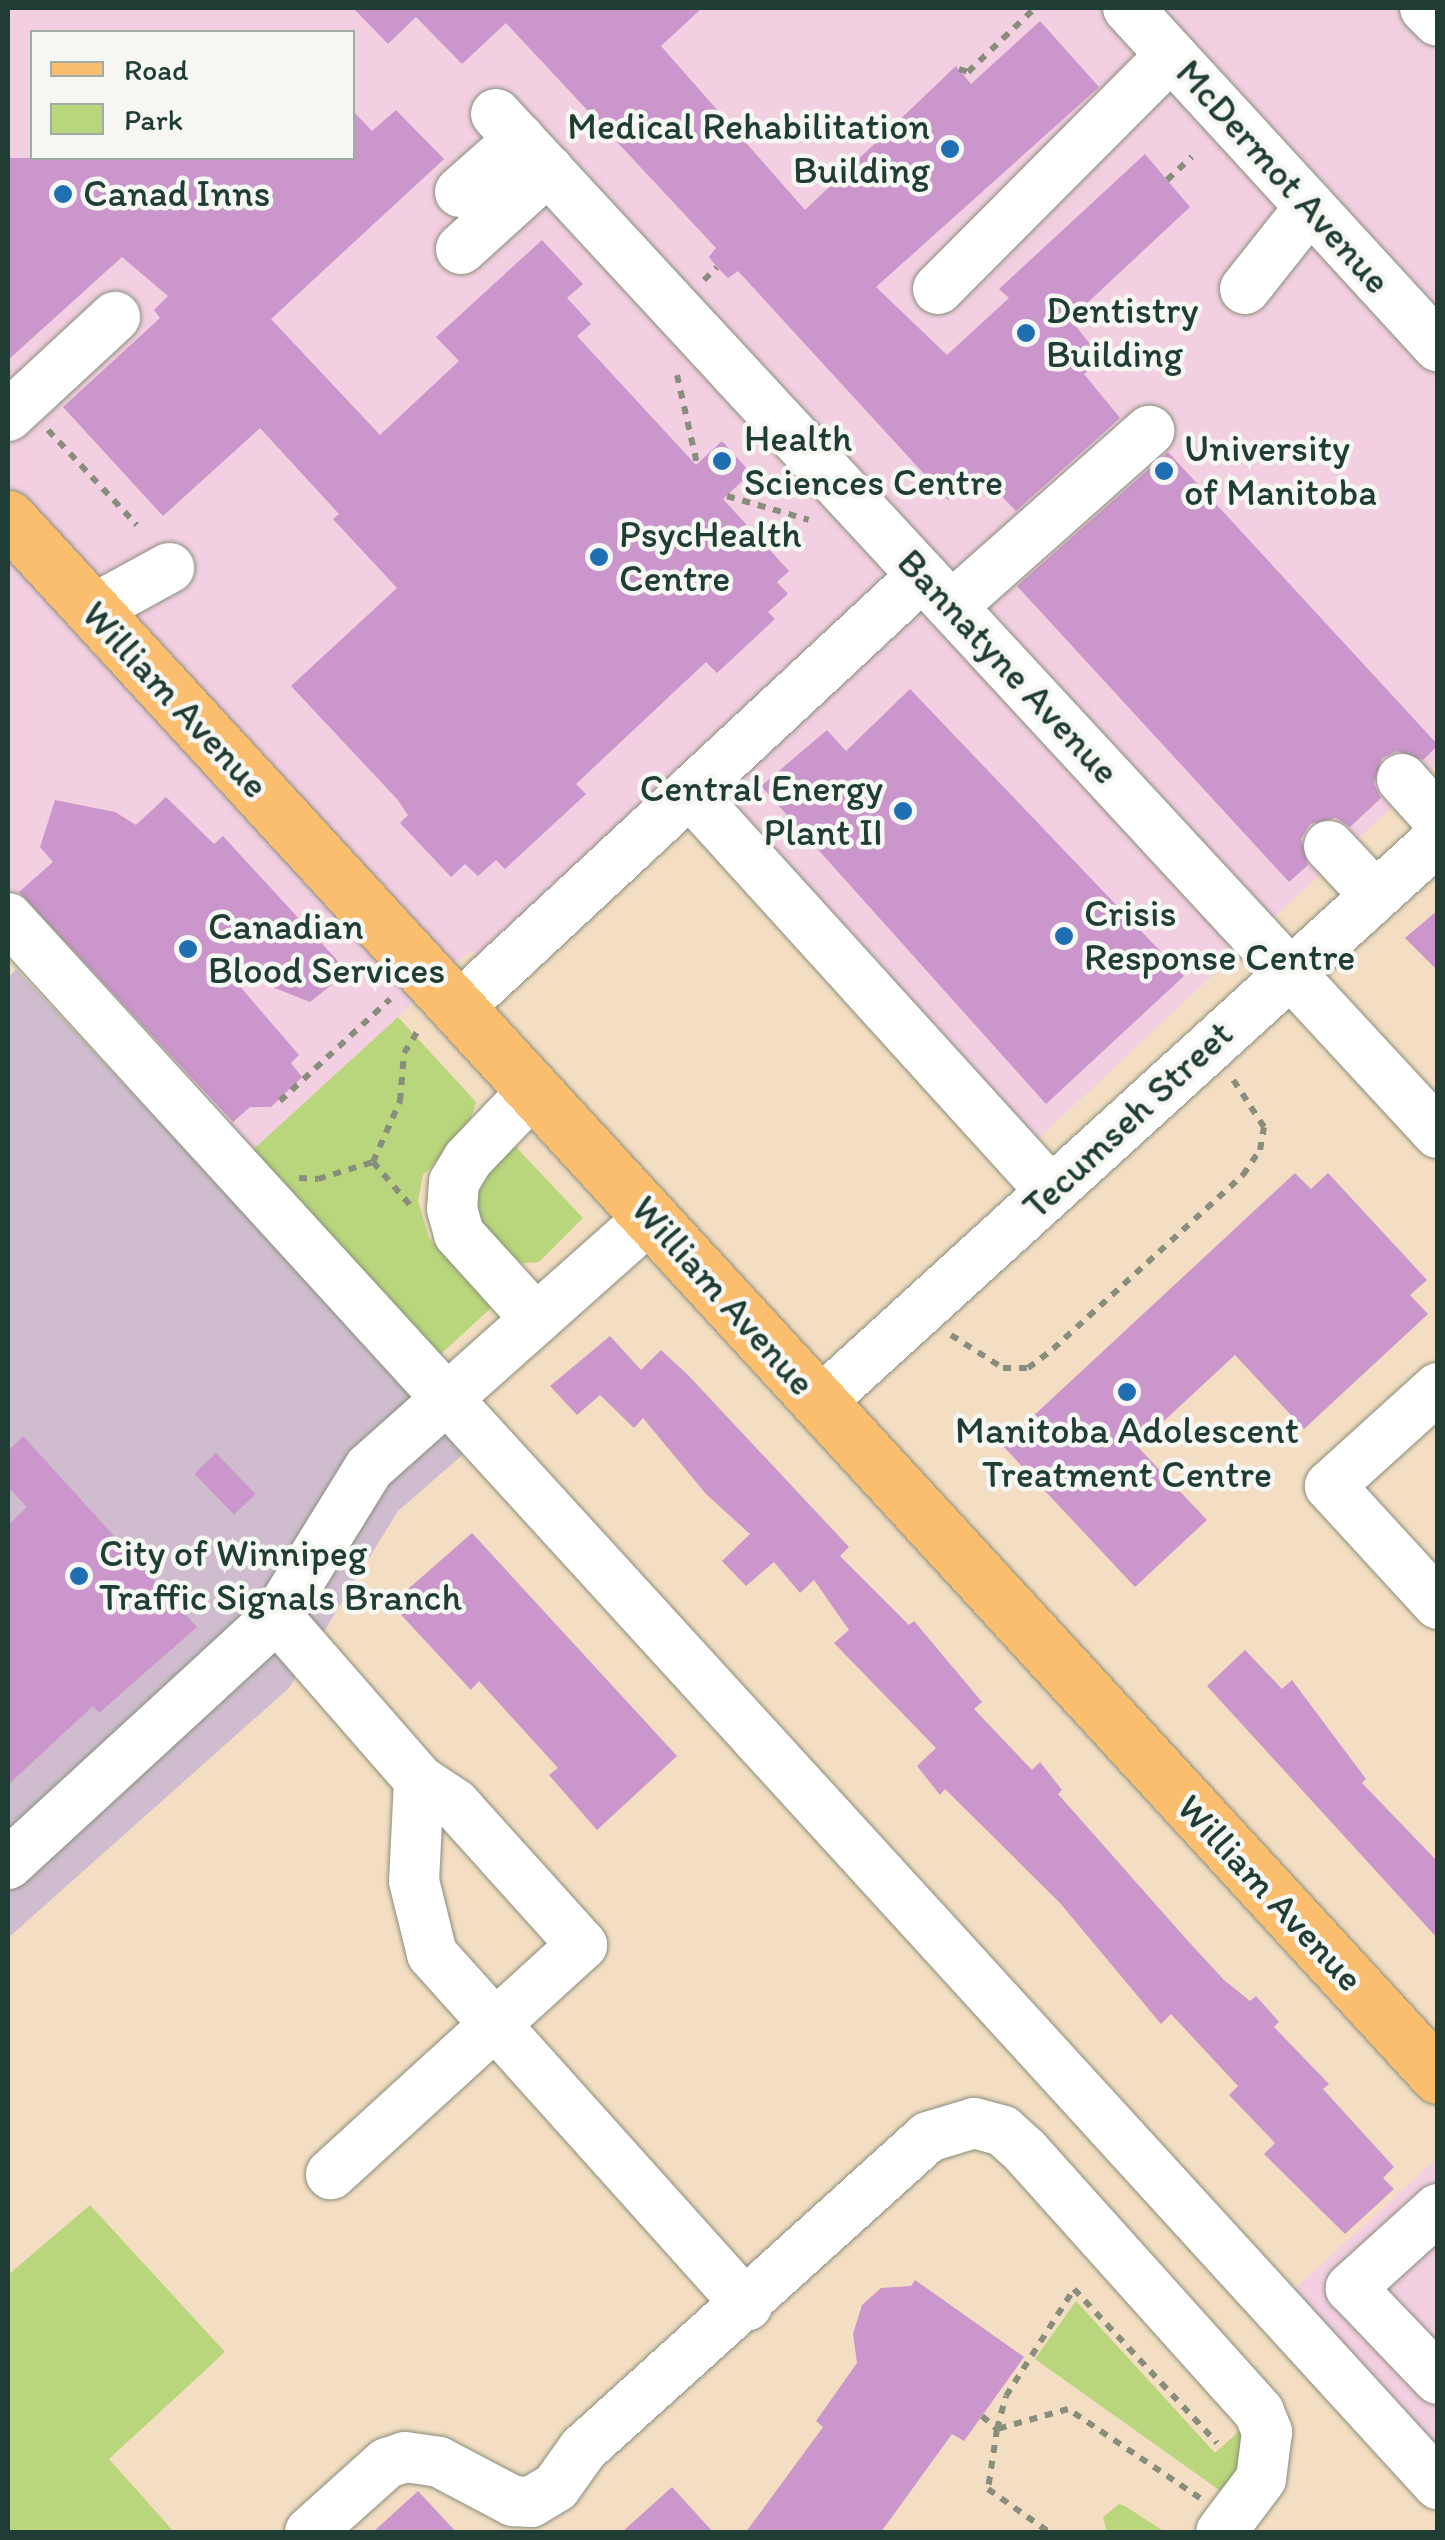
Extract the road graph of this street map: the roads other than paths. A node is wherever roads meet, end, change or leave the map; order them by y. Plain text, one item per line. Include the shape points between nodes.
1 (1128, 8) edge
2 (1425, 8) edge
3 (1438, 21) edge
4 (1171, 55) junction
5 (521, 141) junction
6 (460, 192) dead end
7 (1310, 207) junction
8 (461, 250) dead end
9 (938, 289) dead end
10 (1245, 290) dead end
11 (115, 317) dead end
12 (1438, 346) edge
13 (20, 415) edge
14 (1149, 431) dead end
15 (8, 518) edge
16 (169, 568) dead end
17 (938, 591) junction
18 (92, 610) junction
19 (1402, 779) dead end
20 (690, 793) junction
21 (1438, 819) edge
22 (1438, 839) edge
23 (1329, 846) dead end
24 (1375, 895) junction
25 (8, 918) edge
26 (1290, 971) junction
27 (438, 1019) junction
28 (534, 1091) junction
29 (1438, 1133) edge
30 (1051, 1190) junction
31 (651, 1217) junction
32 (536, 1319) junction
33 (1438, 1388) edge
34 (446, 1400) junction
35 (820, 1402) junction
36 (1438, 1604) edge
37 (276, 1617) junction
38 (420, 1780) junction
39 (8, 1864) edge
40 (493, 2025) junction
41 (1438, 2076) edge
42 (330, 2174) dead end
43 (1438, 2209) edge
44 (747, 2304) junction
45 (1438, 2379) edge
46 (1438, 2484) edge
47 (333, 2525) edge
48 (1226, 2526) edge

1 - 4 street, McDermot Avenue
2 - 3 street
4 - 7 street, McDermot Avenue
4 - 9 street
5 - 6 street
5 - 8 street
5 - 17 street, Bannatyne Avenue
7 - 10 street
7 - 12 street, McDermot Avenue
11 - 13 street
14 - 17 street
15 - 18 main road, William Avenue
16 - 18 street
17 - 20 street
17 - 26 street, Bannatyne Avenue
18 - 27 main road, William Avenue
19 - 21 street
20 - 27 street
20 - 30 street
22 - 24 street, Tecumseh Street
23 - 24 street
24 - 26 street, Tecumseh Street
25 - 34 street
26 - 29 street, Bannatyne Avenue
26 - 30 street, Tecumseh Street
27 - 28 main road, William Avenue
28 - 31 main road, William Avenue
28 - 32 street via 468,1158 454,1182 452,1209 458,1234
30 - 35 street, Tecumseh Street
31 - 32 street
31 - 35 main road, William Avenue
32 - 34 street
33 - 36 street via 1330,1486
34 - 37 street via 369,1468
34 - 46 street
35 - 41 main road, William Avenue
37 - 38 street
37 - 39 street
38 - 40 street via 419,1922 432,1954
38 - 40 street via 455,1804 582,1945
40 - 42 street
40 - 44 street
43 - 45 street via 1352,2288
44 - 47 street via 582,2450 556,2487 531,2502 491,2494 438,2462 405,2456 387,2464
44 - 48 street via 928,2137 974,2123 1003,2131 1259,2412 1268,2456 1261,2479

